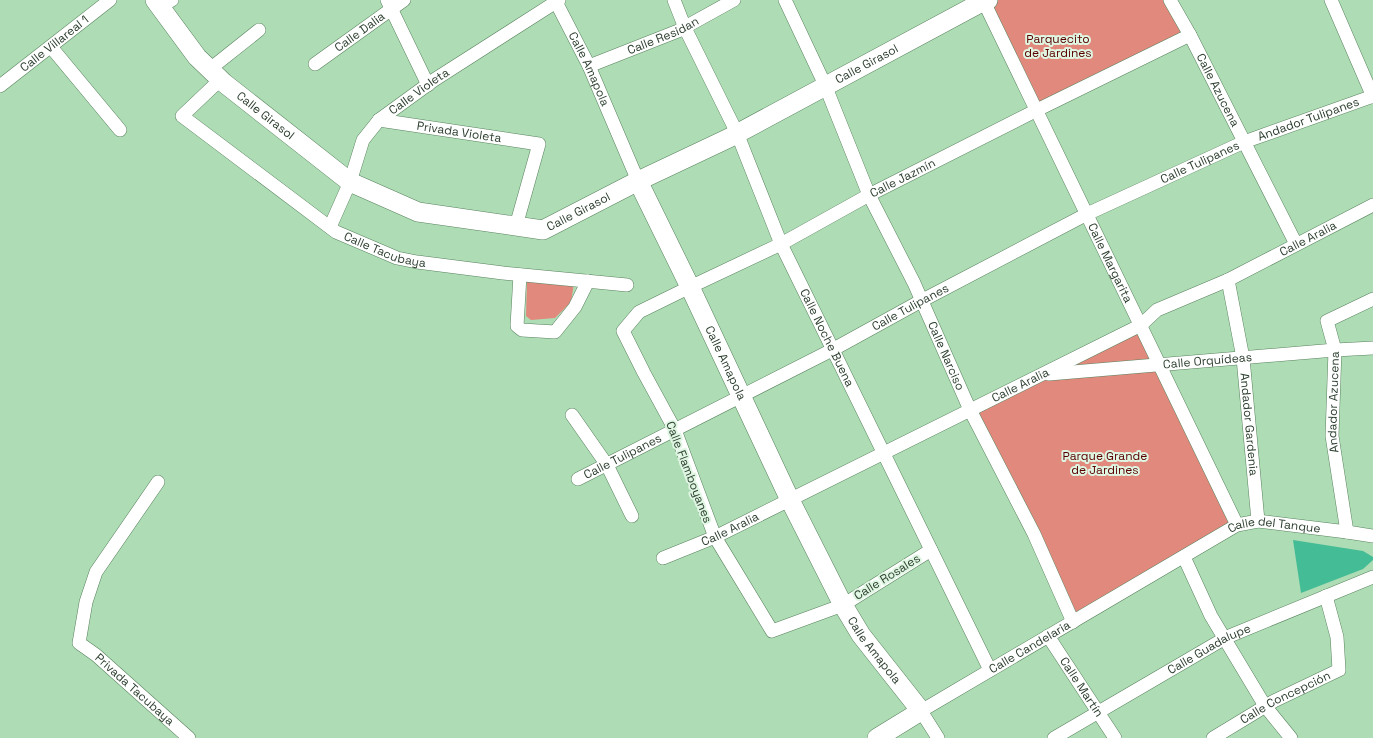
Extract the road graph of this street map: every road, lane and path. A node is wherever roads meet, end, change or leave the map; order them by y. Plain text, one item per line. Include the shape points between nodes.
1 (110, 0) edge
2 (404, 0) edge
3 (674, 0) edge
4 (734, 0) edge
5 (785, 0) edge
6 (985, 0) edge
7 (1170, 0) edge
8 (1331, 0) edge
9 (557, 1) edge
10 (162, 2) edge
11 (389, 5) edge
12 (685, 28) junction
13 (259, 30) dead end
14 (1190, 35) junction
15 (51, 46) junction
16 (315, 64) dead end
17 (589, 66) junction
18 (215, 74) junction
19 (428, 85) junction
20 (825, 85) junction
21 (0, 86) edge
22 (1373, 96) edge
23 (1036, 110) junction
24 (379, 120) junction
25 (120, 130) dead end
26 (737, 133) junction
27 (1244, 142) junction
28 (350, 182) junction
29 (638, 182) junction
30 (869, 195) junction
31 (1373, 204) edge
32 (1087, 214) junction
33 (516, 226) junction
34 (330, 228) junction
35 (781, 244) junction
36 (1296, 244) junction
37 (520, 275) junction
38 (1228, 280) junction
39 (588, 281) junction
40 (627, 285) dead end
41 (690, 286) junction
42 (1373, 299) edge
43 (921, 301) junction
44 (1141, 325) junction
45 (623, 331) joint
46 (1373, 348) edge
47 (832, 350) junction
48 (1335, 350) junction
49 (1243, 358) junction
50 (1160, 366) junction
51 (1042, 375) junction
52 (741, 396) junction
53 (970, 410) junction
54 (572, 415) dead end
55 (675, 430) junction
56 (883, 453) junction
57 (607, 465) junction
58 (578, 479) dead end
59 (158, 482) dead end
60 (790, 500) junction
61 (632, 516) dead end
62 (1258, 521) junction
63 (1237, 526) junction
64 (1347, 532) junction
65 (1373, 536) edge
66 (715, 537) junction
67 (931, 550) junction
68 (1184, 557) junction
69 (663, 558) dead end
70 (1373, 577) edge
71 (1326, 596) junction
72 (843, 605) junction
73 (1073, 622) junction
74 (772, 631) joint
75 (1048, 636) junction
76 (1224, 639) junction
77 (990, 670) junction
78 (1265, 706) junction
79 (921, 711) junction
80 (1098, 712) junction
81 (190, 738) edge
82 (877, 738) edge
83 (938, 738) edge
84 (1054, 738) edge
85 (1115, 738) edge
86 (1213, 738) edge
87 (1291, 738) edge

1 - 15 street, Calle Villareal 1
2 - 11 street, Calle Dalia
3 - 12 street, Calle Noche Buena
4 - 12 street, Calle Residan
5 - 20 street, Calle Narciso
6 - 20 street, Calle Girasol
6 - 23 street, Calle Margarita
7 - 14 street, Calle Azucena
8 - 22 street
9 - 17 street, Calle Amapola
9 - 19 street, Calle Violeta
10 - 18 street, Calle Girasol via 197,57
11 - 16 street, Calle Dalia
11 - 19 street
12 - 17 street, Calle Residan
12 - 26 street, Calle Noche Buena
13 - 18 street
14 - 23 street, Calle Jazmín
14 - 27 street, Calle Azucena
15 - 21 street, Calle Villareal 1
15 - 25 street
17 - 29 street, Calle Amapola
18 - 28 street, Calle Girasol
18 - 34 street, Calle Tacubaya via 182,116
19 - 24 street, Calle Violeta
20 - 26 street, Calle Girasol
20 - 30 street, Calle Narciso
22 - 27 street, Andador Tulipanes
23 - 30 street, Calle Jazmín
23 - 32 street, Calle Margarita
24 - 28 street, Calle Violeta via 363,140
24 - 33 street, Privada Violeta via 539,144
26 - 29 street, Calle Girasol
26 - 35 street, Calle Noche Buena
27 - 32 street, Calle Tulipanes
27 - 36 street, Calle Azucena
28 - 33 street, Calle Girasol via 418,212
28 - 34 street, Calle Violeta
29 - 33 street, Calle Girasol via 543,230
29 - 41 street, Calle Amapola
30 - 35 street, Calle Jazmín
30 - 43 street, Calle Narciso
31 - 36 street, Calle Aralia
32 - 43 street, Calle Tulipanes
32 - 44 street, Calle Margarita
34 - 37 street, Calle Tacubaya via 397,258
35 - 41 street, Calle Jazmín
35 - 47 street, Calle Noche Buena
36 - 38 street, Calle Aralia
37 - 39 street, Calle Tacubaya
37 - 39 street via 517,326 522,330 555,332 575,307
38 - 44 street, Calle Aralia via 1157,310
38 - 49 street, Andador Gardenia
39 - 40 street, Calle Tacubaya
41 - 45 street, Calle Jazmín via 639,312
41 - 52 street, Calle Amapola
42 - 48 street, Andador Azucena via 1327,321
43 - 47 street, Calle Tulipanes
43 - 53 street, Calle Narciso
44 - 50 street, Calle Margarita
44 - 51 street, Calle Aralia
45 - 55 street, Calle Flamboyanes
46 - 48 street, Calle Orquídeas
47 - 52 street, Calle Tulipanes
47 - 56 street, Calle Noche Buena
48 - 49 street, Calle Orquídeas
48 - 64 street, Andador Azucena via 1332,436
49 - 50 street, Calle Orquídeas
49 - 62 street, Andador Gardenia
50 - 51 street, Calle Orquídeas
50 - 63 street, Calle Margarita
51 - 53 street, Calle Aralia
52 - 55 street, Calle Tulipanes
52 - 60 street, Calle Amapola
53 - 56 street, Calle Aralia
53 - 73 street, Calle Narciso via 1034,534
54 - 57 street
55 - 57 street, Calle Tulipanes
55 - 66 street, Calle Flamboyanes
56 - 60 street, Calle Aralia
56 - 67 street, Calle Noche Buena
57 - 58 street, Calle Tulipanes
57 - 61 street
59 - 81 street, Privada Tacubaya via 96,572 86,602 79,643
60 - 66 street, Calle Aralia
60 - 72 street, Calle Amapola
62 - 63 street, Calle del Tanque
62 - 64 street, Calle del Tanque
63 - 68 street, Calle del Tanque
64 - 65 street, Calle del Tanque
66 - 69 street, Calle Aralia
66 - 74 street, Calle Flamboyanes
67 - 72 street, Calle Rosales
67 - 77 street, Calle Noche Buena
68 - 73 street, Calle Candelaria
68 - 76 street
70 - 71 street, Calle Guadalupe
71 - 76 street, Calle Guadalupe
71 - 78 street, Calle Concepción via 1337,637 1339,670
72 - 74 street, Calle Rosales
72 - 79 street, Calle Amapola via 861,635
73 - 75 street, Calle Candelaria
75 - 77 street, Calle Candelaria
75 - 80 street, Calle Martín
76 - 78 street
76 - 80 street, Calle Guadalupe
77 - 79 street, Calle Candelaria
78 - 86 street, Calle Concepción
78 - 87 street
79 - 82 street, Calle Candelaria
79 - 83 street
80 - 84 street, Calle Guadalupe
80 - 85 street, Calle Martín

